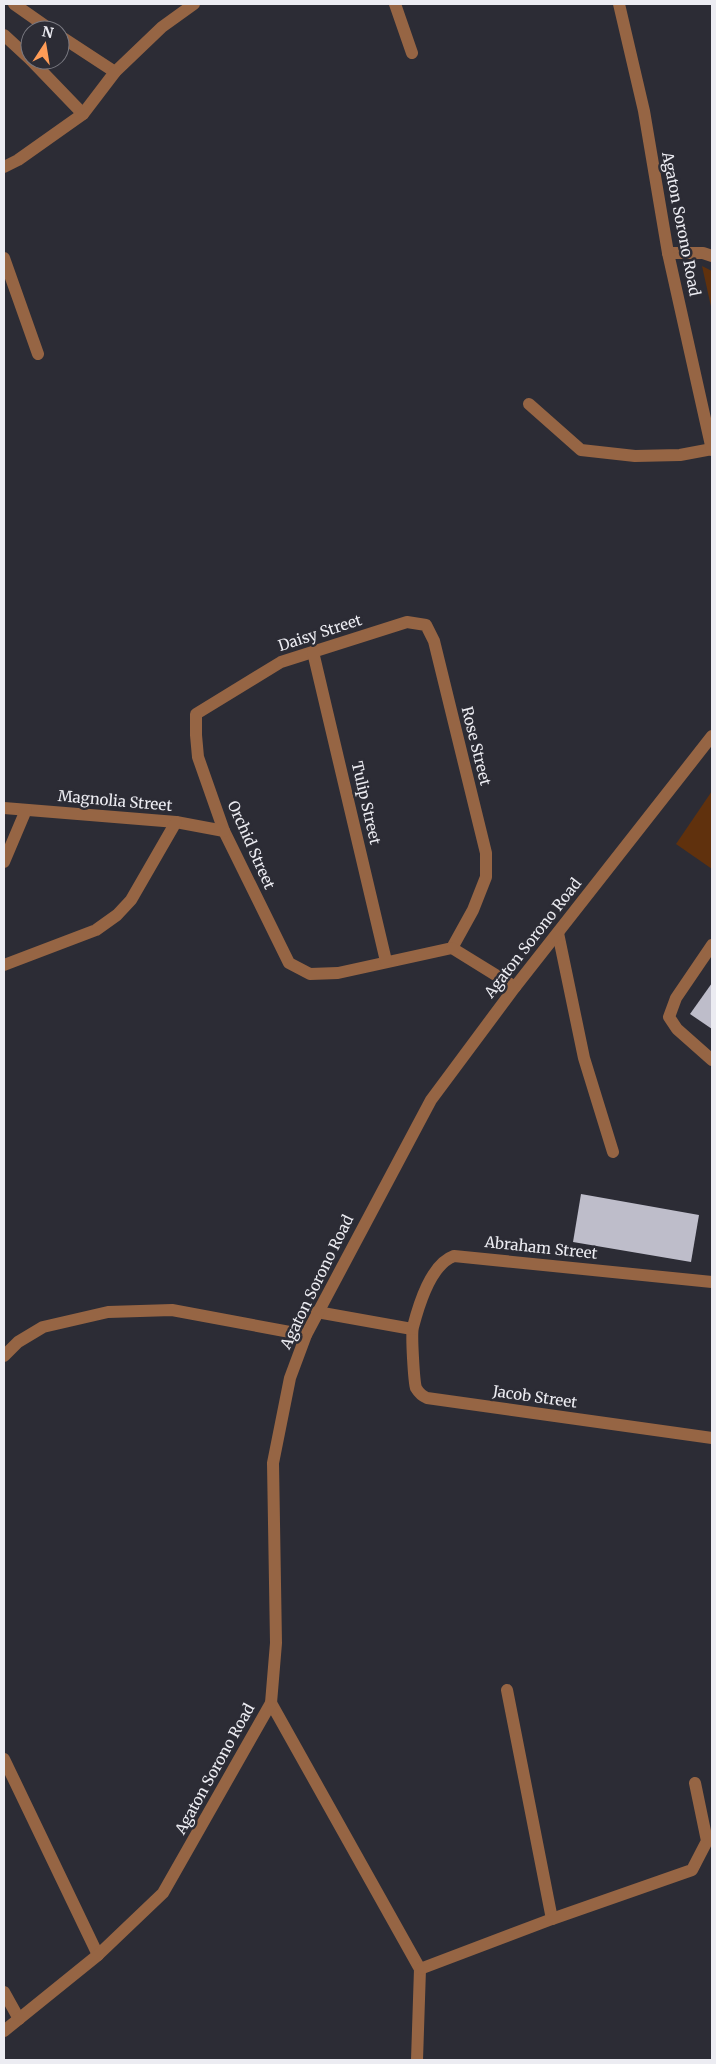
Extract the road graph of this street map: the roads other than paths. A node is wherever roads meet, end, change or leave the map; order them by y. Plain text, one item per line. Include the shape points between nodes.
1 (14, 4) edge
2 (194, 4) edge
3 (395, 4) edge
4 (619, 4) edge
5 (36, 20) edge
6 (4, 35) edge
7 (70, 43) edge
8 (20, 50) edge
9 (412, 53) dead end
10 (40, 70) edge
11 (115, 72) junction
12 (83, 114) junction
13 (4, 167) edge
14 (668, 253) junction
15 (712, 256) edge
16 (4, 258) edge
17 (38, 354) dead end
18 (529, 404) dead end
19 (709, 423) edge
20 (712, 449) edge
21 (426, 625) joint
22 (313, 652) junction
23 (196, 735) joint
24 (712, 736) edge
25 (4, 808) edge
26 (26, 810) junction
27 (176, 822) junction
28 (224, 831) junction
29 (4, 862) edge
30 (558, 933) junction
31 (712, 945) edge
32 (452, 948) junction
33 (386, 961) junction
34 (4, 966) edge
35 (515, 987) junction
36 (712, 1060) edge
37 (612, 1152) dead end
38 (712, 1282) edge
39 (317, 1312) junction
40 (412, 1329) junction
41 (306, 1335) junction
42 (4, 1356) edge
43 (712, 1438) edge
44 (507, 1690) dead end
45 (271, 1703) junction
46 (4, 1759) edge
47 (695, 1783) dead end
48 (552, 1919) junction
49 (98, 1955) junction
50 (420, 1970) junction
51 (4, 1992) edge
52 (20, 2019) junction
53 (4, 2031) edge
54 (417, 2060) edge

1 - 5 street
2 - 11 street via 162,27
3 - 9 street
4 - 14 street, Agaton Sorono Road via 644,111
6 - 8 street
7 - 11 street
10 - 12 street
11 - 12 street
12 - 13 street
14 - 15 street
14 - 19 street, Agaton Sorono Road
16 - 17 street
18 - 20 street via 581,450 636,456 680,455
19 - 20 street, Agaton Sorono Road
21 - 22 street, Daisy Street via 407,622
21 - 32 street, Rose Street via 434,641 486,854 486,877 473,910
22 - 23 street, Daisy Street via 281,662 196,714
22 - 33 street, Tulip Street
23 - 28 street, Orchid Street via 198,757
24 - 30 street, Agaton Sorono Road
25 - 26 street, Magnolia Street
26 - 27 street, Magnolia Street
26 - 29 street
27 - 28 street, Magnolia Street
27 - 34 street via 131,900 117,915 96,930
28 - 33 street, Orchid Street via 289,964 310,974 338,973
30 - 35 street, Agaton Sorono Road
30 - 37 street via 584,1058
31 - 36 street via 676,998 670,1016 677,1030
32 - 33 street
32 - 35 street
35 - 39 street, Agaton Sorono Road via 431,1100
38 - 40 street, Abraham Street via 454,1256 433,1274
39 - 40 street
39 - 41 street, Agaton Sorono Road
40 - 43 street, Jacob Street via 415,1386 427,1398
41 - 42 street via 172,1310 108,1312 42,1327 18,1342
41 - 45 street, Agaton Sorono Road via 290,1378 273,1462 276,1643
44 - 48 street
45 - 49 street, Agaton Sorono Road via 163,1893
45 - 50 street
46 - 49 street
47 - 48 street via 707,1841 692,1870
48 - 50 street
49 - 52 street, Agaton Sorono Road
50 - 54 street
51 - 52 street
52 - 53 street, Agaton Sorono Road

